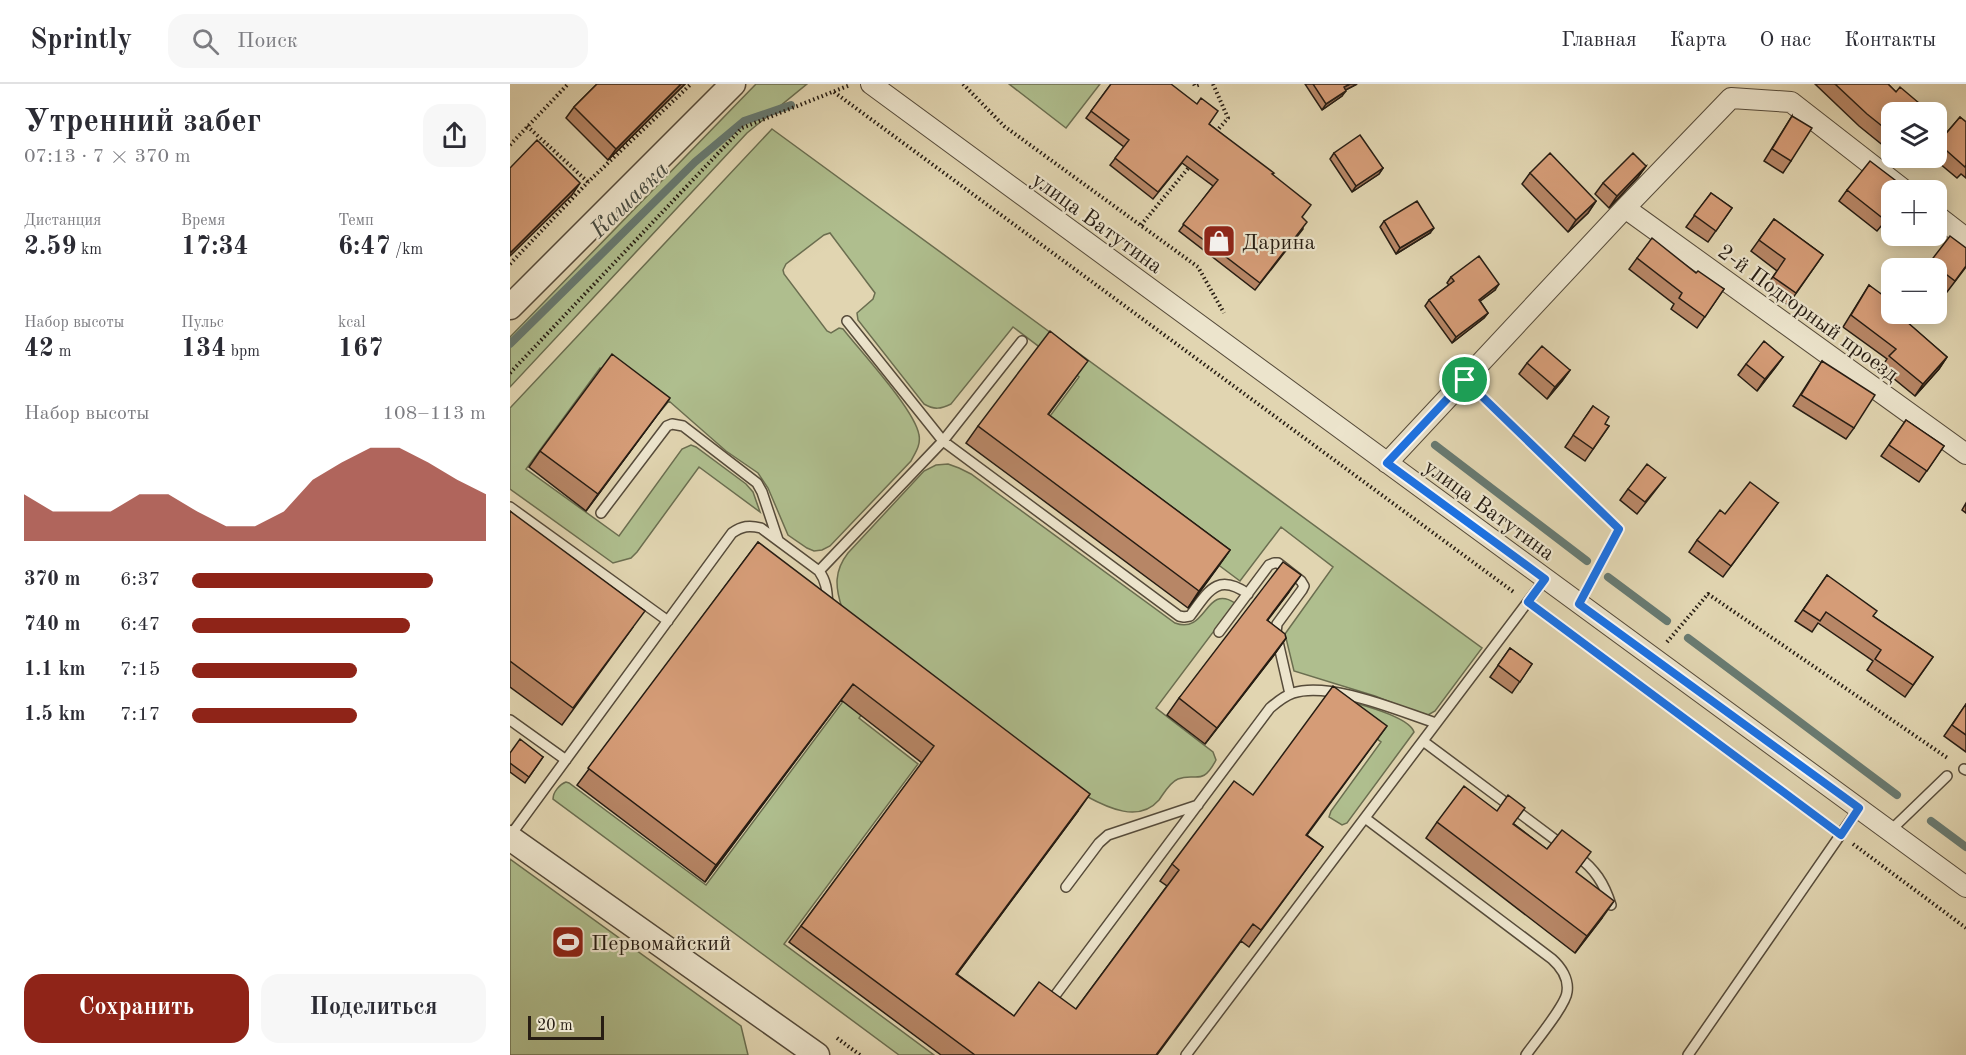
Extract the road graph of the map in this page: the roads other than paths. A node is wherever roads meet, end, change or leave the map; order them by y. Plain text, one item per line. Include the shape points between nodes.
1 (733, 84) edge
2 (870, 84) edge
3 (1891, 180) edge
4 (1625, 208) junction
5 (1947, 223) edge
6 (1966, 238) edge
7 (510, 307) edge
8 (847, 321) dead end
9 (1022, 340) dead end
10 (944, 441) junction
11 (1966, 454) edge
12 (1387, 463) junction
13 (510, 507) edge
14 (600, 513) edge
15 (778, 540) junction
16 (819, 571) junction
17 (1545, 579) junction
18 (1248, 594) junction
19 (832, 613) edge
20 (668, 621) junction
21 (1219, 632) dead end
22 (1290, 694) junction
23 (510, 720) edge
24 (1436, 723) junction
25 (1423, 741) junction
26 (566, 760) junction
27 (1947, 776) dead end
28 (1198, 805) junction
29 (1859, 808) junction
30 (1365, 818) junction
31 (1890, 831) junction
32 (510, 837) edge
33 (1966, 886) edge
34 (1066, 887) dead end
35 (1611, 905) edge
36 (1054, 997) edge
37 (817, 1055) edge
38 (1186, 1055) edge
39 (1526, 1055) edge
40 (1688, 1055) edge

1 - 7 street
2 - 12 street, улица Ватутина
3 - 4 street via 1791,102 1731,98
4 - 11 street, 2-й Подгорный проезд
4 - 12 street
5 - 6 street
8 - 10 lane
9 - 10 lane
10 - 16 lane
10 - 18 lane via 1179,616 1190,616 1217,585 1232,585
12 - 17 street, улица Ватутина
13 - 20 lane
14 - 15 lane via 667,426 678,424 757,483
15 - 16 lane
15 - 20 lane via 751,525 732,533
16 - 19 lane via 825,578
17 - 24 lane
17 - 29 street, улица Ватутина
18 - 21 lane
18 - 22 lane via 1274,563 1304,586 1275,633
20 - 26 lane
22 - 24 lane via 1307,690 1339,693
22 - 28 lane via 1270,708
23 - 26 lane
24 - 25 lane
25 - 30 lane
25 - 35 lane via 1589,864 1598,874
26 - 32 lane
27 - 31 lane
28 - 34 lane via 1108,835
28 - 36 lane
29 - 31 street, улица Ватутина
29 - 40 lane
30 - 38 lane
30 - 39 lane via 1561,967 1567,993
31 - 33 street, улица Ватутина
32 - 37 street

